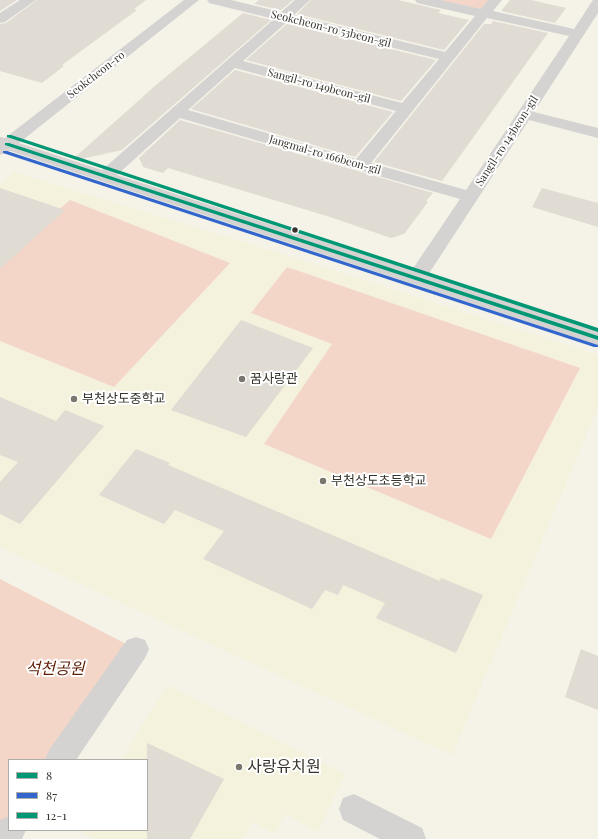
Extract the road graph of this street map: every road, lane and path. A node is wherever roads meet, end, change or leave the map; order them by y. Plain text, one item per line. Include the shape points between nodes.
1 (29, 0) edge
2 (192, 0) edge
3 (214, 0) edge
4 (303, 0) edge
5 (422, 0) edge
6 (495, 0) edge
7 (598, 3) edge
8 (484, 14) junction
9 (284, 17) junction
10 (1, 18) edge
11 (577, 34) junction
12 (448, 57) junction
13 (233, 63) junction
14 (406, 109) junction
15 (178, 112) junction
16 (525, 114) junction
17 (598, 133) edge
18 (2, 145) edge
19 (360, 165) junction
20 (105, 176) junction
21 (471, 197) junction
22 (416, 279) junction
23 (598, 338) edge
24 (136, 649) dead end
25 (61, 759) edge
26 (354, 809) dead end
27 (411, 839) edge

1 - 10 street
2 - 18 street, Seokcheon-ro
3 - 9 street, Seokcheon-ro 53beon-gil
4 - 9 street
5 - 8 street
6 - 8 street
7 - 11 street, Sangil-ro 145beon-gil
8 - 11 street
8 - 12 street
9 - 12 street, Seokcheon-ro 53beon-gil
9 - 13 street
11 - 16 street, Sangil-ro 145beon-gil
12 - 14 street
13 - 14 street, Sangil-ro 149beon-gil
13 - 15 street
14 - 19 street
15 - 19 street, Jangmal-ro 166beon-gil
15 - 20 street
16 - 17 street
16 - 21 street, Sangil-ro 145beon-gil
18 - 20 street
19 - 21 street, Jangmal-ro 166beon-gil
20 - 22 street
21 - 22 street, Sangil-ro 145beon-gil
22 - 23 street
24 - 25 street
26 - 27 street

